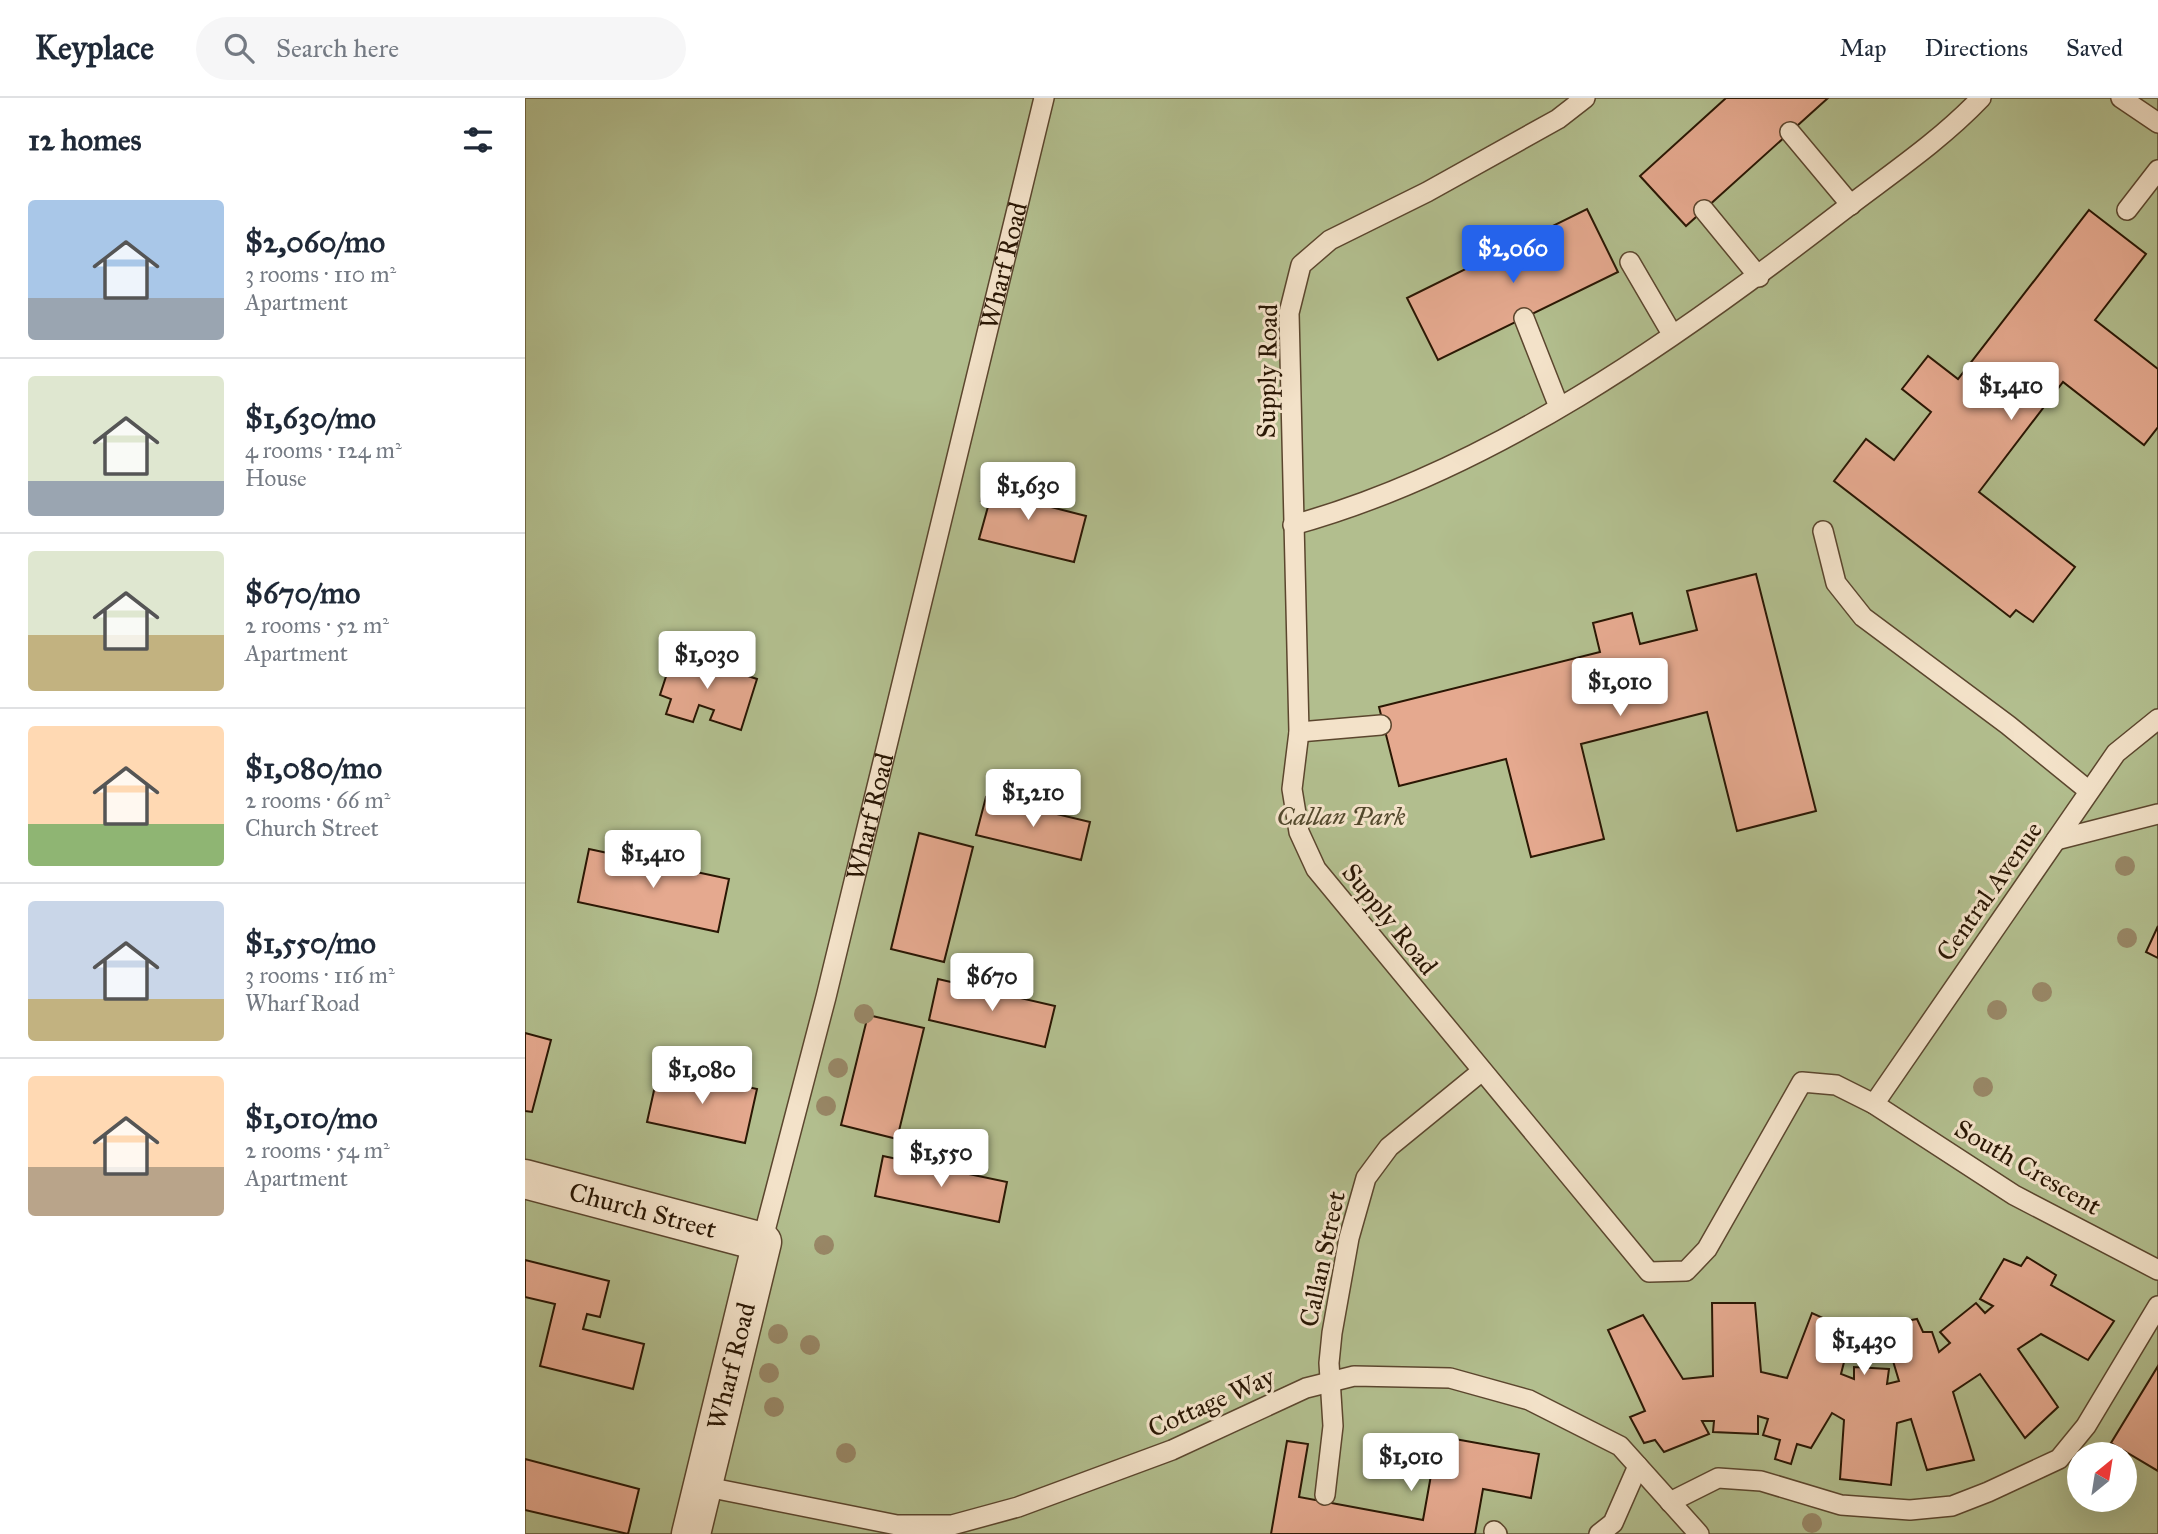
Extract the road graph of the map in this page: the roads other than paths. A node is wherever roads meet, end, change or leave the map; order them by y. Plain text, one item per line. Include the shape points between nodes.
1 (1044, 98) edge
2 (1585, 98) edge
3 (1981, 98) edge
4 (2121, 98) edge
5 (2158, 123) edge
6 (1790, 132) dead end
7 (2158, 170) edge
8 (1851, 205) junction
9 (1704, 210) dead end
10 (2127, 210) dead end
11 (1630, 262) dead end
12 (1759, 276) junction
13 (1524, 317) dead end
14 (1672, 334) junction
15 (1559, 407) junction
16 (1293, 526) junction
17 (1823, 531) dead end
18 (2158, 719) edge
19 (1381, 725) dead end
20 (1299, 732) junction
21 (2089, 791) junction
22 (2158, 814) edge
23 (2056, 840) junction
24 (1482, 1072) junction
25 (1874, 1104) junction
26 (525, 1179) edge
27 (762, 1242) junction
28 (2158, 1270) edge
29 (2158, 1306) edge
30 (1330, 1382) junction
31 (1638, 1466) junction
32 (702, 1486) junction
33 (1325, 1495) dead end
34 (1670, 1503) junction
35 (691, 1534) edge
36 (1599, 1534) edge
37 (1699, 1534) edge

1 - 27 lane, Wharf Road via 826,997
2 - 16 lane, Supply Road via 1558,119 1331,240 1301,265 1289,313
3 - 8 lane via 1931,144
4 - 5 lane
6 - 8 lane
7 - 10 lane
8 - 12 lane
9 - 12 lane
11 - 14 lane
12 - 14 lane
13 - 15 lane
14 - 15 lane
15 - 16 lane via 1528,428 1350,510
16 - 20 lane, Supply Road
17 - 21 lane via 1836,583 1863,617
18 - 21 lane, Central Avenue via 2116,753
19 - 20 lane
20 - 24 lane, Supply Road via 1291,789 1299,832 1316,869
21 - 23 lane, Central Avenue
22 - 23 lane
23 - 25 lane, Central Avenue
24 - 25 lane, Supply Road via 1649,1272 1686,1271 1707,1249 1802,1082 1836,1085
24 - 30 lane, Callan Street via 1389,1147 1366,1178 1349,1238 1332,1333
25 - 28 lane, South Crescent via 2014,1195
26 - 27 street, Church Street
27 - 32 street, Wharf Road
29 - 34 lane via 2086,1426 2059,1459 1988,1492 1952,1506 1910,1510 1841,1505 1761,1481 1718,1478
30 - 31 lane, Cottage Way via 1354,1376 1450,1378 1529,1400 1620,1447
30 - 32 lane, Cottage Way via 1306,1388 1172,1450 1018,1507 952,1525 897,1525
30 - 33 lane, Callan Street via 1333,1426
31 - 34 lane, Cottage Way
31 - 36 lane via 1613,1523
32 - 35 street, Wharf Road
34 - 37 lane, Cottage Way

